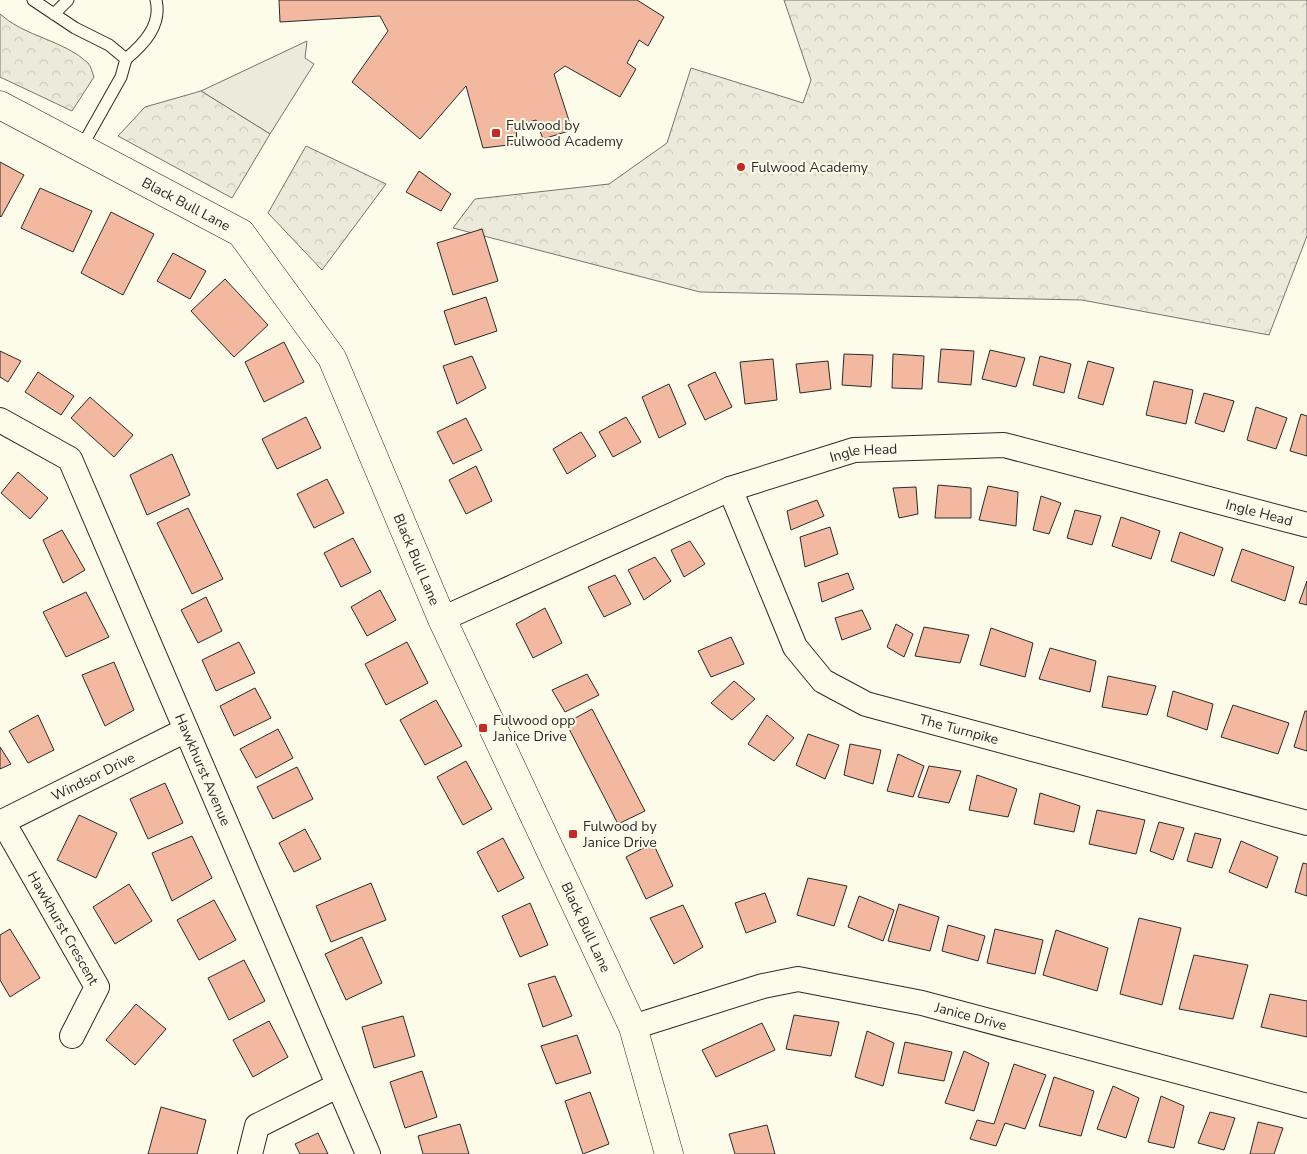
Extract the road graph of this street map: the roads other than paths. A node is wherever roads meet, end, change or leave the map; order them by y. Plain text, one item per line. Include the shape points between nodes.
1 (33, 0) edge
2 (68, 0) edge
3 (156, 0) edge
4 (54, 14) junction
5 (126, 59) junction
6 (0, 105) edge
7 (81, 148) junction
8 (0, 420) edge
9 (730, 489) junction
10 (1307, 525) edge
11 (442, 619) junction
12 (186, 730) junction
13 (1, 822) edge
14 (1307, 823) edge
15 (633, 1027) junction
16 (72, 1036) dead end
17 (337, 1086) junction
18 (1307, 1106) edge
19 (250, 1154) edge
20 (368, 1154) edge
21 (669, 1154) edge

1 - 4 lane
2 - 4 lane
3 - 5 lane via 159,12 148,38
4 - 5 lane via 109,45
5 - 7 lane via 121,77
6 - 7 street, Black Bull Lane
7 - 11 street, Black Bull Lane via 240,233 332,358
8 - 12 street, Hawkhurst Avenue via 70,459
9 - 10 street, Ingle Head via 854,450 1004,445
9 - 11 street, Ingle Head
9 - 14 street, The Turnpike via 795,647 808,666 842,693 866,704
11 - 15 street, Black Bull Lane
12 - 13 street, Windsor Drive
12 - 17 street, Hawkhurst Avenue
13 - 16 street, Hawkhurst Crescent via 96,987
15 - 18 street, Janice Drive via 763,986 798,979 922,1003
15 - 21 street, Black Bull Lane
17 - 19 street via 257,1126
17 - 20 street, Hawkhurst Avenue

